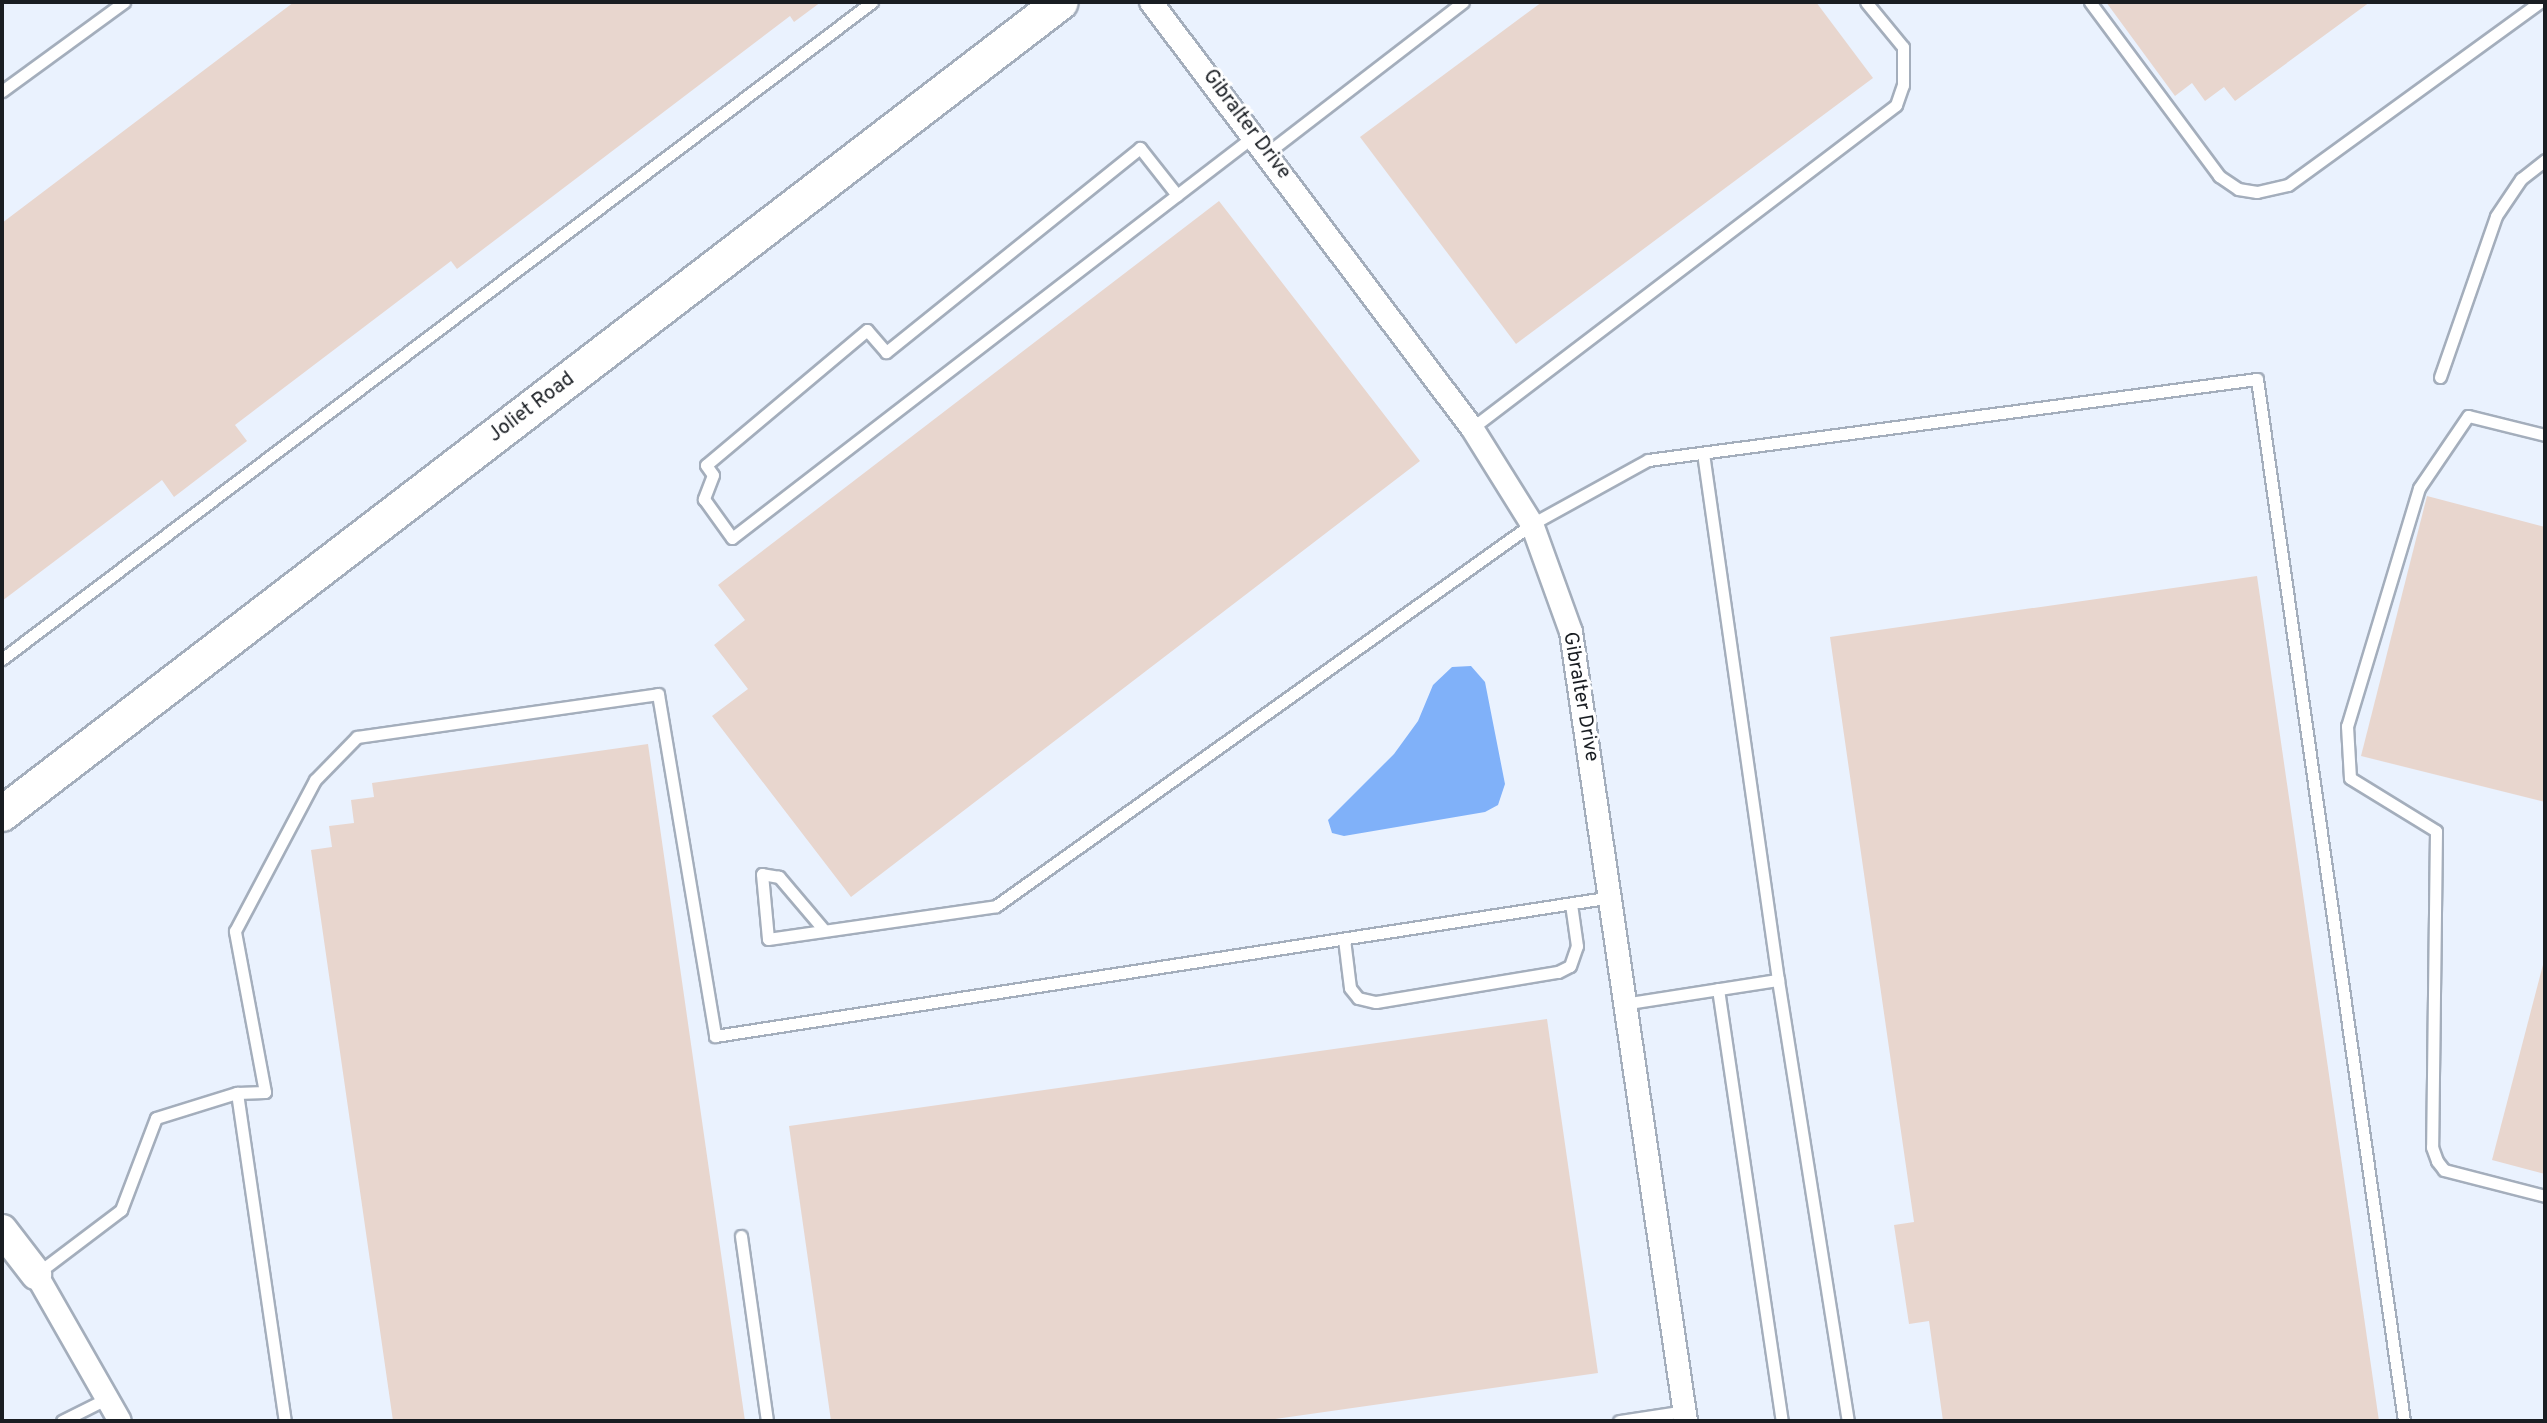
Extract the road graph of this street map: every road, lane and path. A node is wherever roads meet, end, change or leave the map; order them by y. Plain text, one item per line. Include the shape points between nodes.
1 (124, 2) edge
2 (872, 2) edge
3 (1061, 2) edge
4 (1151, 2) edge
5 (1463, 2) edge
6 (1866, 2) edge
7 (2090, 2) edge
8 (2540, 2) edge
9 (2, 91) edge
10 (1261, 144) junction
11 (2545, 160) edge
12 (1177, 195) junction
13 (2440, 377) dead end
14 (1472, 428) junction
15 (2545, 435) edge
16 (1703, 453) junction
17 (1532, 524) junction
18 (2, 659) edge
19 (2, 814) edge
20 (1613, 897) junction
21 (1571, 904) junction
22 (824, 930) junction
23 (1344, 939) junction
24 (1778, 980) junction
25 (1718, 989) junction
26 (1629, 1003) junction
27 (237, 1093) junction
28 (2545, 1196) edge
29 (2, 1230) edge
30 (741, 1236) dead end
31 (36, 1274) junction
32 (109, 1398) junction
33 (1686, 1416) edge
34 (62, 1421) edge
35 (120, 1421) edge
36 (285, 1421) edge
37 (767, 1421) edge
38 (1619, 1421) edge
39 (1782, 1421) edge
40 (1848, 1421) edge
41 (2404, 1421) edge

1 - 9 lane
2 - 18 lane
3 - 19 main road, Joliet Road
4 - 10 street, Gibralter Drive
5 - 10 lane
6 - 14 lane via 1903,47 1903,85 1896,105
7 - 8 lane via 2219,176 2238,189 2257,192 2288,185
10 - 12 lane
10 - 14 street, Gibralter Drive
11 - 13 lane via 2521,179 2496,216
12 - 12 lane via 732,538 704,499 713,475 706,465 867,330 886,352 1140,148
14 - 17 street, Gibralter Drive
15 - 28 lane via 2468,416 2419,488 2347,726 2350,778 2436,831 2432,1147 2437,1161 2444,1170
16 - 17 lane via 1648,460
16 - 24 lane
16 - 41 lane via 2257,379
17 - 20 street, Gibralter Drive via 1571,632
17 - 22 lane via 996,906
20 - 21 lane
20 - 26 street, Gibralter Drive
21 - 23 lane
21 - 23 lane via 1577,946 1570,966 1376,1002 1358,998 1350,988
22 - 22 lane via 768,939 762,874 779,877
23 - 27 lane via 715,1036 658,694 357,737 315,780 235,931 265,1092
24 - 25 lane
24 - 40 lane
25 - 26 lane
25 - 39 lane
26 - 33 street, Gibralter Drive
27 - 31 lane via 156,1118 121,1210
27 - 36 lane
29 - 31 street
30 - 37 lane
31 - 32 street
32 - 34 lane
32 - 35 street
33 - 38 lane

